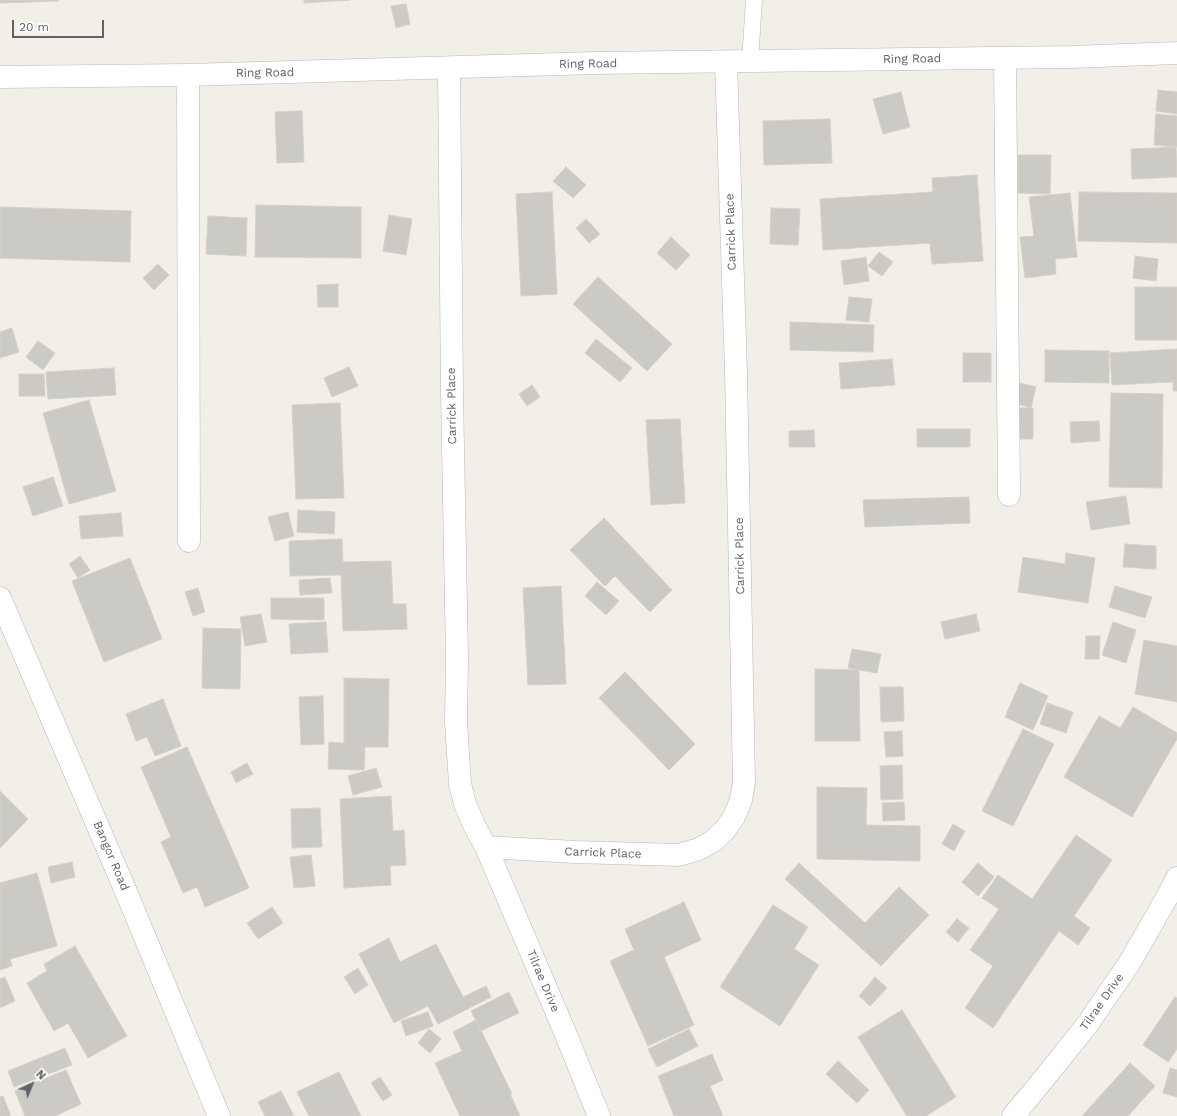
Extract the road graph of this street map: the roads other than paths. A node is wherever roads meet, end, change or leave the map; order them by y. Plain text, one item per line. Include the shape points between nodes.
1 (754, 0) edge
2 (1177, 54) edge
3 (1005, 58) junction
4 (726, 62) junction
5 (750, 62) junction
6 (449, 68) junction
7 (188, 75) junction
8 (0, 76) edge
9 (1009, 495) dead end
10 (189, 541) dead end
11 (0, 598) edge
12 (486, 847) junction
13 (1177, 878) edge
14 (219, 1116) edge
15 (599, 1116) edge
16 (1013, 1116) edge

1 - 5 lane
2 - 3 street, Ring Road
3 - 5 street, Ring Road
3 - 9 street
4 - 5 street, Ring Road
4 - 6 street, Ring Road
4 - 12 street, Carrick Place via 737,403 744,782 741,800 734,817 724,831 699,849 679,855
6 - 7 street, Ring Road
6 - 12 street, Carrick Place via 456,722 460,784 465,804
7 - 8 street, Ring Road
7 - 10 street
11 - 14 street, Bangor Road
12 - 15 street, Tilrae Drive
13 - 16 street, Tilrae Drive via 1130,962 1087,1025

